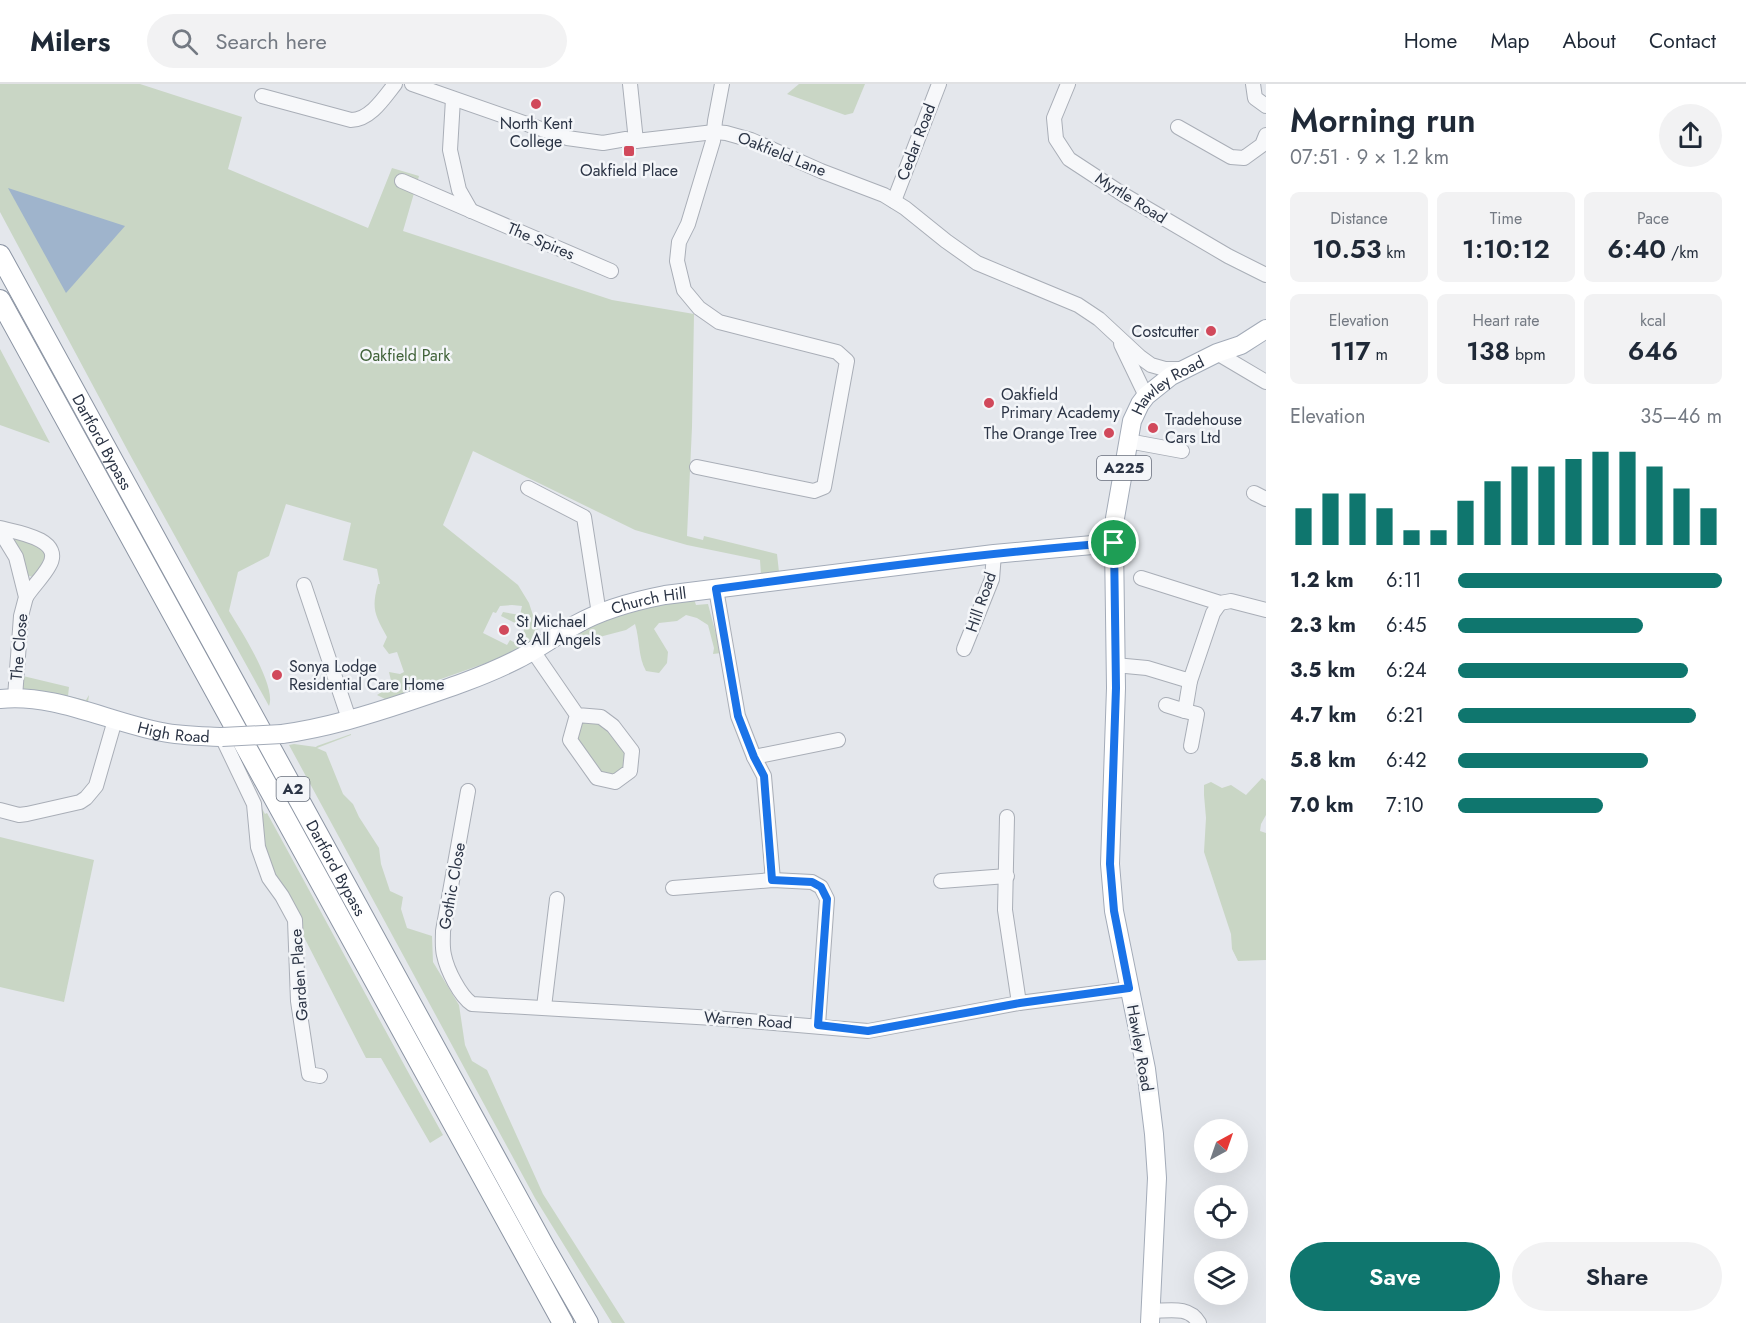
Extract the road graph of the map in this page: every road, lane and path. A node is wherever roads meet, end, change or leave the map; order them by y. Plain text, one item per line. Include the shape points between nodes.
1 (396, 84) edge
2 (412, 84) edge
3 (630, 84) edge
4 (722, 84) edge
5 (938, 84) edge
6 (1068, 84) edge
7 (1252, 84) edge
8 (262, 96) dead end
9 (453, 99) junction
10 (1266, 106) edge
11 (1178, 127) dead end
12 (714, 132) junction
13 (1266, 135) edge
14 (636, 141) junction
15 (402, 181) dead end
16 (894, 201) junction
17 (471, 211) junction
18 (0, 255) edge
19 (611, 271) dead end
20 (1266, 275) edge
21 (0, 300) edge
22 (1266, 329) edge
23 (1117, 336) junction
24 (1217, 353) junction
25 (1185, 369) junction
26 (1266, 382) edge
27 (1151, 391) junction
28 (1128, 441) junction
29 (1182, 451) dead end
30 (697, 467) dead end
31 (528, 488) dead end
32 (0, 530) edge
33 (1114, 543) junction
34 (994, 554) junction
35 (1141, 578) dead end
36 (304, 585) dead end
37 (716, 589) junction
38 (26, 597) junction
39 (1220, 603) junction
40 (1266, 610) edge
41 (598, 614) junction
42 (964, 649) dead end
43 (533, 651) junction
44 (1114, 665) junction
45 (1190, 681) junction
46 (8, 698) edge
47 (1166, 705) dead end
48 (1185, 711) junction
49 (577, 715) junction
50 (350, 719) junction
51 (115, 720) junction
52 (222, 737) junction
53 (838, 740) dead end
54 (1191, 746) dead end
55 (754, 757) junction
56 (468, 791) dead end
57 (0, 810) edge
58 (1007, 817) dead end
59 (1007, 876) junction
60 (772, 880) junction
61 (941, 880) dead end
62 (673, 888) dead end
63 (557, 899) dead end
64 (1129, 988) junction
65 (1020, 1003) junction
66 (478, 1005) joint
67 (544, 1007) junction
68 (818, 1025) junction
69 (320, 1076) dead end
70 (1150, 1317) edge
71 (563, 1323) edge
72 (588, 1323) edge
73 (1199, 1323) edge

1 - 8 street via 360,120
2 - 9 street, Oakfield Lane
3 - 14 street
4 - 12 street
5 - 16 street, Cedar Road
6 - 20 street, Myrtle Road via 1054,118 1056,139 1069,159 1124,195
7 - 10 street via 1255,98
9 - 14 street, Oakfield Lane via 567,138 603,143
9 - 17 street via 450,150 459,190
11 - 13 street via 1231,157 1244,158 1262,145
12 - 14 street, Oakfield Lane
12 - 16 street, Oakfield Lane via 751,140
12 - 30 street via 688,224 679,242 677,261 684,290 699,309 719,322 837,352 847,361 824,487 814,491
15 - 17 street, The Spires
16 - 23 street, Oakfield Lane via 977,263 1078,305
17 - 19 street, The Spires
18 - 72 highway, Dartford Bypass / A2
21 - 71 highway, Dartford Bypass / A2
22 - 24 main road, Hawley Road via 1241,345
23 - 25 street, Oakfield Lane via 1157,368
23 - 27 street, Oakfield Lane
24 - 25 main road, Hawley Road
24 - 26 street
25 - 27 main road, Hawley Road
27 - 28 main road, Hawley Road / A225 via 1132,421
28 - 29 street
28 - 33 main road, Hawley Road / A225
31 - 41 street via 584,517
32 - 38 street, The Close via 16,557
32 - 38 street, The Close via 38,539 51,551 49,566
33 - 34 main road, Church Hill
33 - 44 main road, Hawley Road / A225
34 - 37 main road, Church Hill
34 - 42 street, Hill Road via 992,579
35 - 39 street
36 - 50 street
37 - 41 main road, Church Hill via 639,600
37 - 55 street via 738,716
38 - 46 street, The Close
39 - 40 street via 1231,601
39 - 45 street
41 - 43 main road, Church Hill
43 - 49 street
43 - 50 main road, Church Hill via 450,687
44 - 45 street via 1147,668
44 - 64 main road, Hawley Road / A225 via 1110,864 1114,911
45 - 48 street
46 - 51 main road, High Road via 54,703
47 - 48 street
48 - 54 street via 1197,714
49 - 49 street via 601,717 613,726 632,751 630,771 615,782 597,778 570,740
50 - 52 main road, High Road, bridge via 282,734
51 - 52 main road, High Road via 161,732
51 - 57 street via 96,786 86,798 27,814
52 - 69 street, Garden Place via 254,804 258,847 269,878 295,920 298,1001 309,1074
53 - 55 street
55 - 60 street via 764,776
56 - 66 street, Gothic Close via 443,945 446,963 461,992 468,1002
58 - 59 street
59 - 61 street
59 - 65 street via 1005,910
60 - 62 street
60 - 68 street via 812,882 821,887 827,899
63 - 67 street
64 - 65 street, Warren Road
64 - 70 main road, Hawley Road / A225 via 1146,1069 1157,1178
65 - 68 street, Warren Road via 868,1031
66 - 67 street, Warren Road
67 - 68 street, Warren Road
70 - 73 street via 1187,1311

